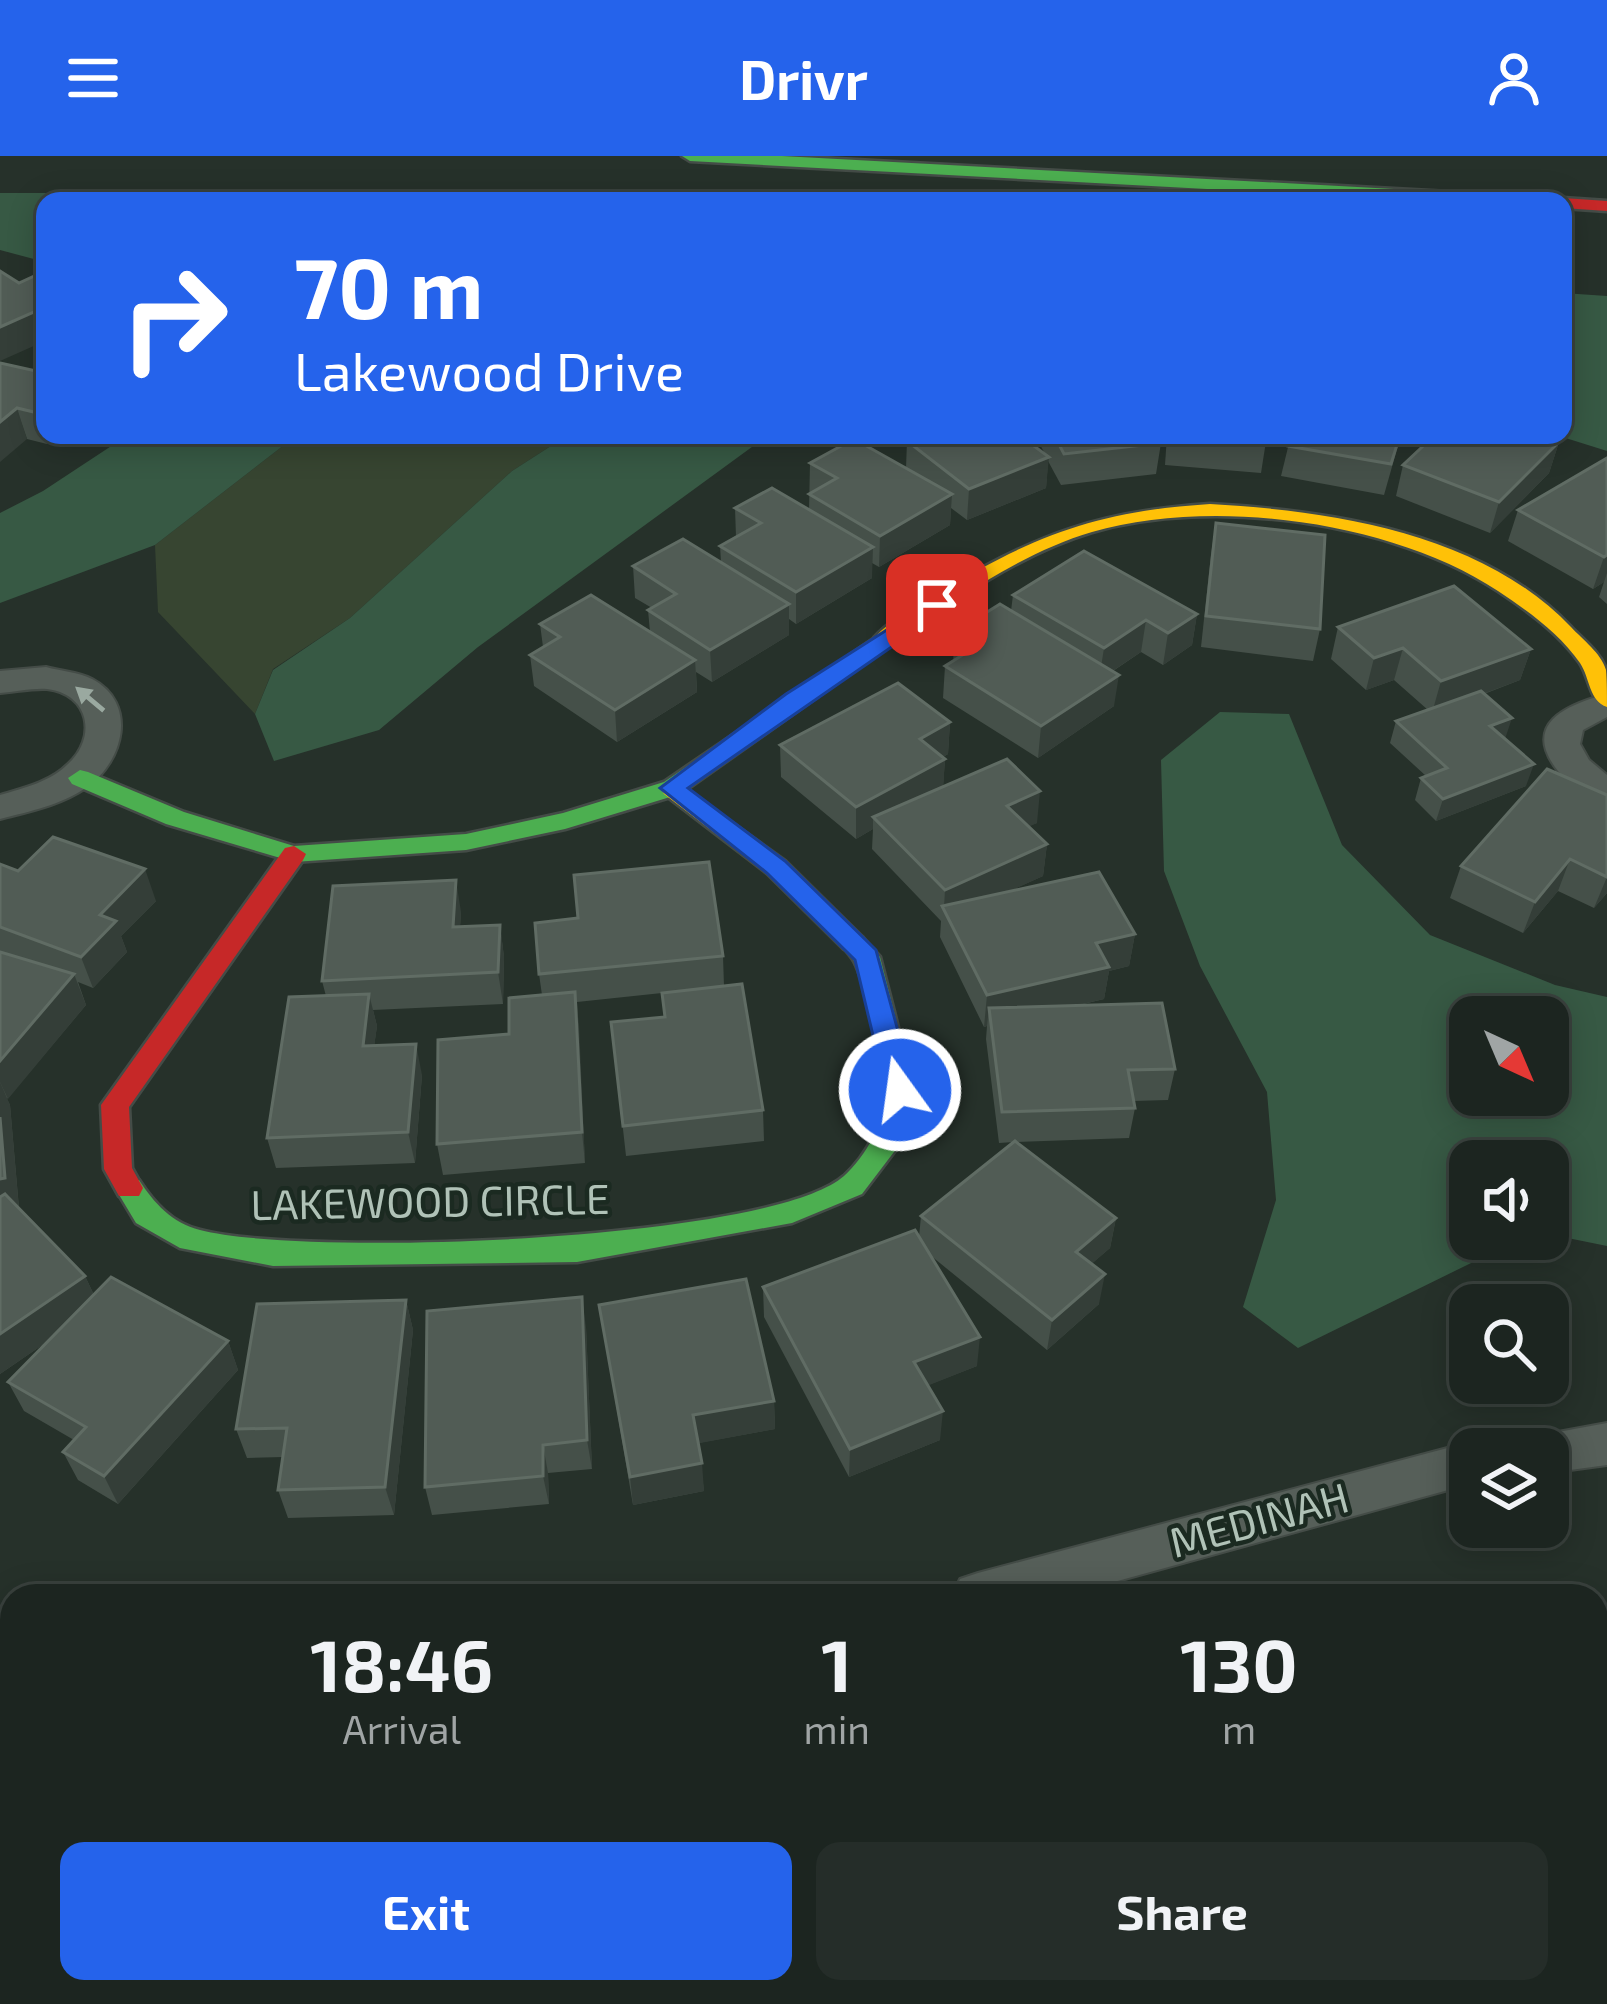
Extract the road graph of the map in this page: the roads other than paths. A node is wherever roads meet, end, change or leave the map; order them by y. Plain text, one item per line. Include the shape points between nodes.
1 (689, 156) edge
2 (1356, 192) edge
3 (1572, 204) edge
4 (1607, 206) edge
5 (0, 682) edge
6 (1607, 702) edge
7 (80, 778) junction
8 (672, 788) junction
9 (1607, 792) edge
10 (0, 807) edge
11 (294, 854) junction
12 (1607, 1444) edge
13 (1569, 1449) edge
14 (1449, 1469) edge
15 (1022, 1584) edge

1 - 2 street
3 - 4 street
7 -> 5 street via 109,732 93,696 50,680
6 - 8 street via 1589,658 1542,613 1483,574 1387,532 1288,513 1162,513 1084,529 993,573 909,621
6 - 9 street via 1566,722 1559,739 1573,767
7 - 10 street
7 - 11 street
8 - 11 street via 466,842
8 - 11 street, LAKEWOOD CIRCLE via 776,867 867,957 900,1090 886,1144 852,1186 782,1215 577,1250 272,1255 190,1240 146,1215 118,1169 115,1105
12 - 13 street
14 - 15 street, MEDINAH

